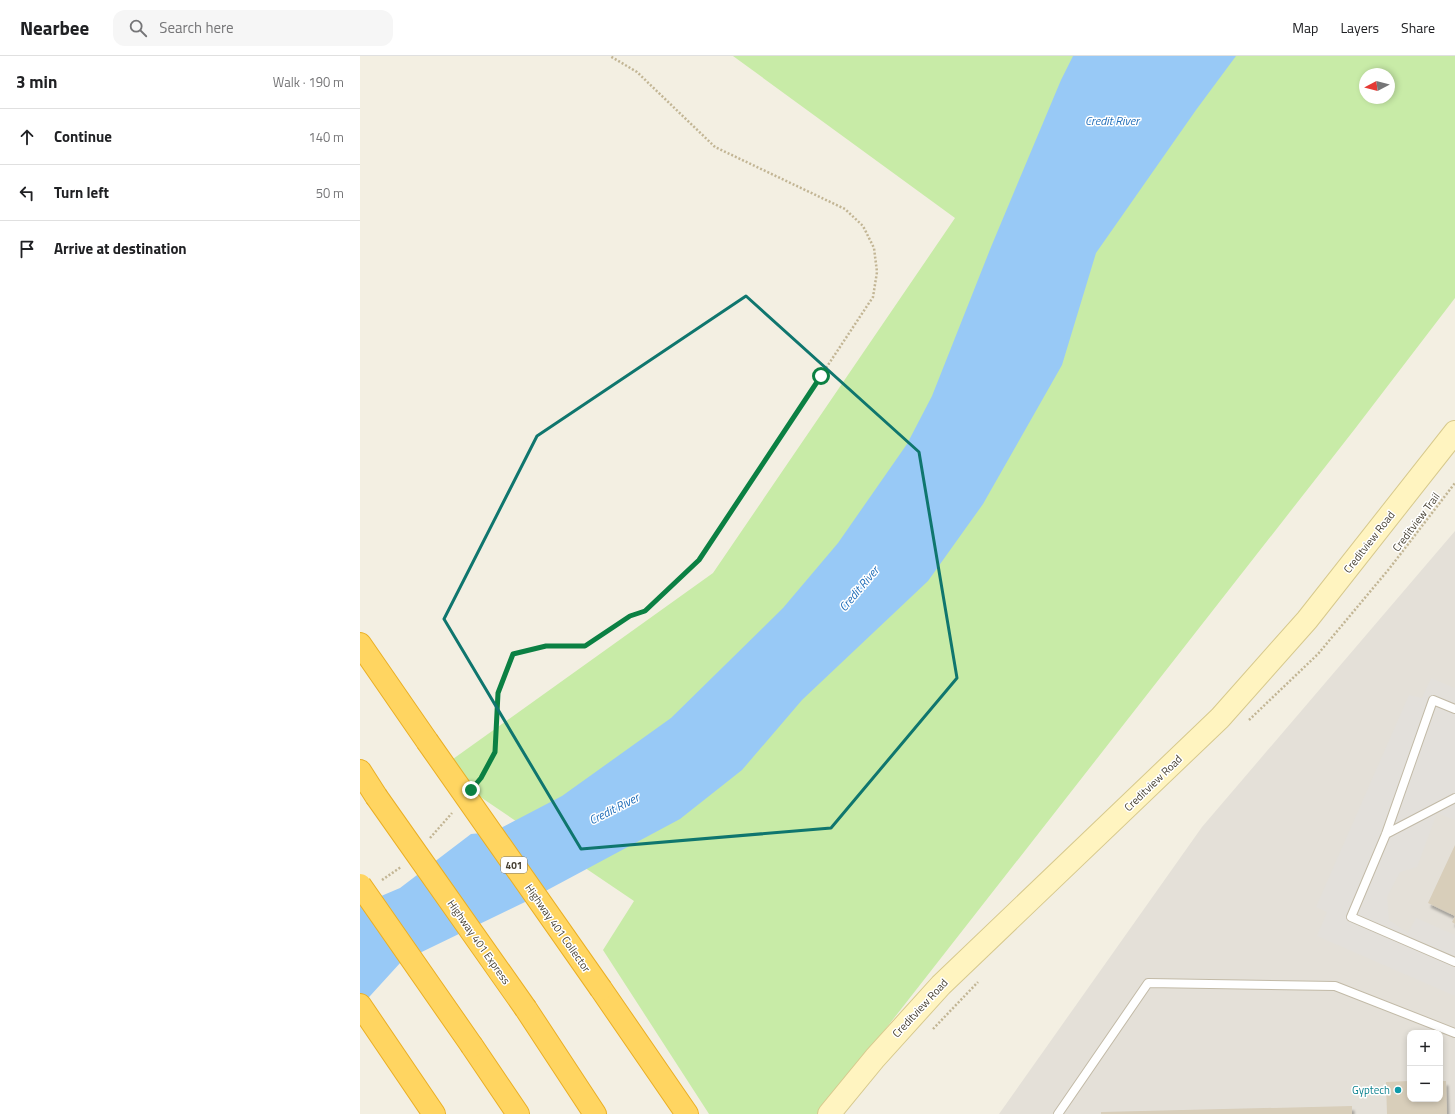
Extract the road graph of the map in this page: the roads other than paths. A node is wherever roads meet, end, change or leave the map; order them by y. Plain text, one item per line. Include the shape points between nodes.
1 (1455, 432) edge
2 (360, 644) edge
3 (1455, 709) edge
4 (360, 771) edge
5 (1455, 798) edge
6 (1386, 834) junction
7 (369, 884) edge
8 (1455, 962) edge
9 (360, 1006) edge
10 (1455, 1033) edge
11 (434, 1114) edge
12 (518, 1114) edge
13 (595, 1114) edge
14 (687, 1114) edge
15 (829, 1114) edge
16 (1058, 1114) edge

1 - 15 main road, Creditview Road via 1307,620 1220,718 940,985
2 - 14 highway, Highway 401 Collector / 401, bridge
3 - 6 lane via 1433,700
4 - 13 highway, Highway 401 Express, bridge via 526,1009
5 - 6 lane
6 - 8 lane via 1351,917
7 - 12 highway, bridge
9 - 11 highway
10 - 16 lane via 1335,986 1148,983

